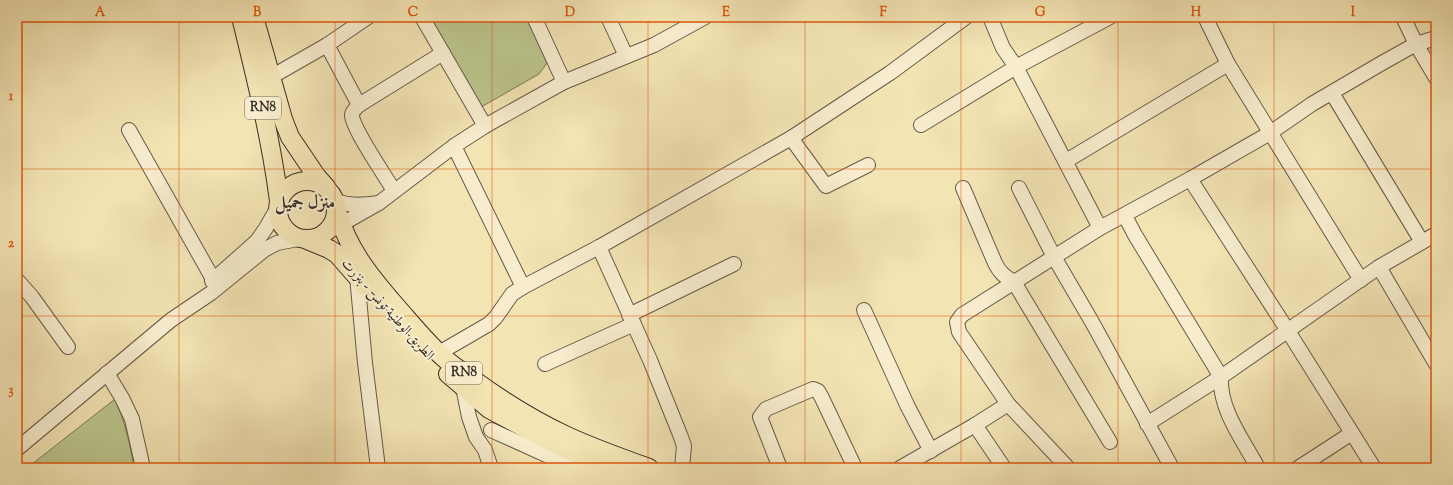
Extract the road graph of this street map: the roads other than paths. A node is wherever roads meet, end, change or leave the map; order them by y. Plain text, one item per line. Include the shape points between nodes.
1 (241, 17) edge
2 (254, 17) edge
3 (368, 17) edge
4 (422, 17) edge
5 (534, 17) edge
6 (608, 17) edge
7 (705, 17) edge
8 (966, 17) edge
9 (990, 17) edge
10 (1110, 17) edge
11 (1205, 17) edge
12 (1403, 17) edge
13 (1436, 38) edge
14 (1416, 44) junction
15 (327, 45) junction
16 (443, 53) junction
17 (626, 56) junction
18 (1228, 64) junction
19 (1016, 67) junction
20 (271, 77) junction
21 (1436, 78) edge
22 (564, 82) junction
23 (1332, 93) junction
24 (359, 105) junction
25 (485, 126) junction
26 (921, 126) dead end
27 (129, 130) dead end
28 (1270, 133) junction
29 (791, 138) junction
30 (454, 146) junction
31 (1066, 161) junction
32 (868, 165) dead end
33 (1190, 179) junction
34 (964, 188) dead end
35 (1018, 188) dead end
36 (394, 191) junction
37 (379, 203) junction
38 (278, 204) junction
39 (333, 211) junction
40 (1124, 216) junction
41 (1100, 228) junction
42 (1436, 234) edge
43 (303, 239) junction
44 (1422, 242) junction
45 (599, 247) junction
46 (1054, 257) junction
47 (734, 264) dead end
48 (1379, 268) junction
49 (357, 276) junction
50 (17, 280) edge
51 (213, 280) junction
52 (1360, 280) junction
53 (1014, 282) junction
54 (523, 287) junction
55 (864, 310) dead end
56 (172, 320) junction
57 (631, 320) junction
58 (1288, 331) junction
59 (68, 347) dead end
60 (439, 353) junction
61 (545, 364) dead end
62 (1436, 364) edge
63 (107, 373) junction
64 (1221, 377) junction
65 (462, 379) junction
66 (488, 391) junction
67 (1008, 404) junction
68 (489, 409) junction
69 (1147, 424) junction
70 (975, 425) junction
71 (491, 430) junction
72 (1352, 434) junction
73 (1110, 442) dead end
74 (17, 449) edge
75 (485, 450) junction
76 (931, 451) junction
77 (143, 468) edge
78 (378, 468) edge
79 (491, 468) edge
80 (575, 468) edge
81 (609, 468) edge
82 (649, 468) edge
83 (682, 468) edge
84 (780, 468) edge
85 (854, 468) edge
86 (900, 468) edge
87 (1004, 468) edge
88 (1068, 468) edge
89 (1172, 468) edge
90 (1258, 468) edge
91 (1298, 468) edge
92 (1374, 468) edge

1 - 38 main road, RN8 via 273,158
2 - 20 main road, الطريق الوطنية تونس - بنزرت / RN8
3 - 15 street
4 - 16 street
5 - 22 street
6 - 17 street
7 - 17 street via 654,45
8 - 29 street via 890,73
9 - 19 street via 1003,48
10 - 19 street
11 - 18 street
12 - 14 street
13 - 14 street
14 - 21 street
14 - 23 street
15 - 20 street
15 - 24 street
16 - 24 street
16 - 25 street
17 - 22 street
18 - 28 street
18 - 31 street
19 - 26 street
19 - 31 street
20 - 39 main road, الطريق الوطنية تونس - بنزرت / RN8 via 290,137 317,177
22 - 25 street
23 - 28 street
23 - 44 street
24 - 36 street via 352,115 354,124
25 - 30 street
27 - 51 street
28 - 33 street
28 - 52 street
29 - 32 street via 826,186
29 - 45 street
30 - 36 street
30 - 54 street
31 - 41 street
33 - 40 street
33 - 58 street
34 - 53 street via 995,263 1004,277
35 - 46 street
36 - 37 street
37 - 39 street
37 - 39 street via 346,205
38 - 39 main road via 290,186 299,182 313,182
38 - 43 main road, RN8 via 278,217 282,226 289,234
38 - 51 street via 257,241
39 - 43 main road via 317,238
39 - 60 main road, الطريق الوطنية تونس - بنزرت / RN8 via 349,244 378,286
40 - 41 street
40 - 64 street
41 - 46 street
42 - 44 street
43 - 49 main road, الطريق الوطنية تونس - بنزرت / RN8 via 337,254
43 - 56 street via 277,243 264,250 211,293
44 - 48 street
45 - 54 street
45 - 57 street
46 - 53 street
46 - 69 street
47 - 57 street
48 - 52 street
48 - 62 street
49 - 65 main road, الطريق الوطنية تونس - بنزرت / RN8 via 381,307 425,354
49 - 78 street
50 - 59 street
51 - 56 street
52 - 58 street
53 - 67 street via 962,315 957,322 959,332
53 - 73 street
54 - 60 street via 512,294 489,324
55 - 76 street
56 - 63 street
57 - 61 street
57 - 83 street via 681,437 684,446
58 - 64 street
58 - 72 street
60 - 65 main road, الطريق الوطنية تونس - بنزرت / RN8
63 - 74 street
63 - 77 street via 132,419
64 - 69 street
64 - 90 street via 1225,408
65 - 66 main road, الطريق الوطنية تونس - بنزرت / RN8
65 - 68 main road, الطريق الوطنية تونس - بنزرت / RN8
65 - 75 street via 469,417 476,437
66 - 68 street
66 - 82 main road, الطريق الوطنية تونس - بنزرت / RN8 via 536,421 567,436
67 - 70 street
67 - 88 street
68 - 71 street
68 - 81 main road, الطريق الوطنية تونس - بنزرت / RN8 via 559,446
69 - 89 street
70 - 76 street
70 - 87 street
71 - 75 street
71 - 80 street
72 - 91 street
72 - 92 street
75 - 79 street
76 - 86 street
84 - 85 street via 760,417 766,409 814,389 822,398

